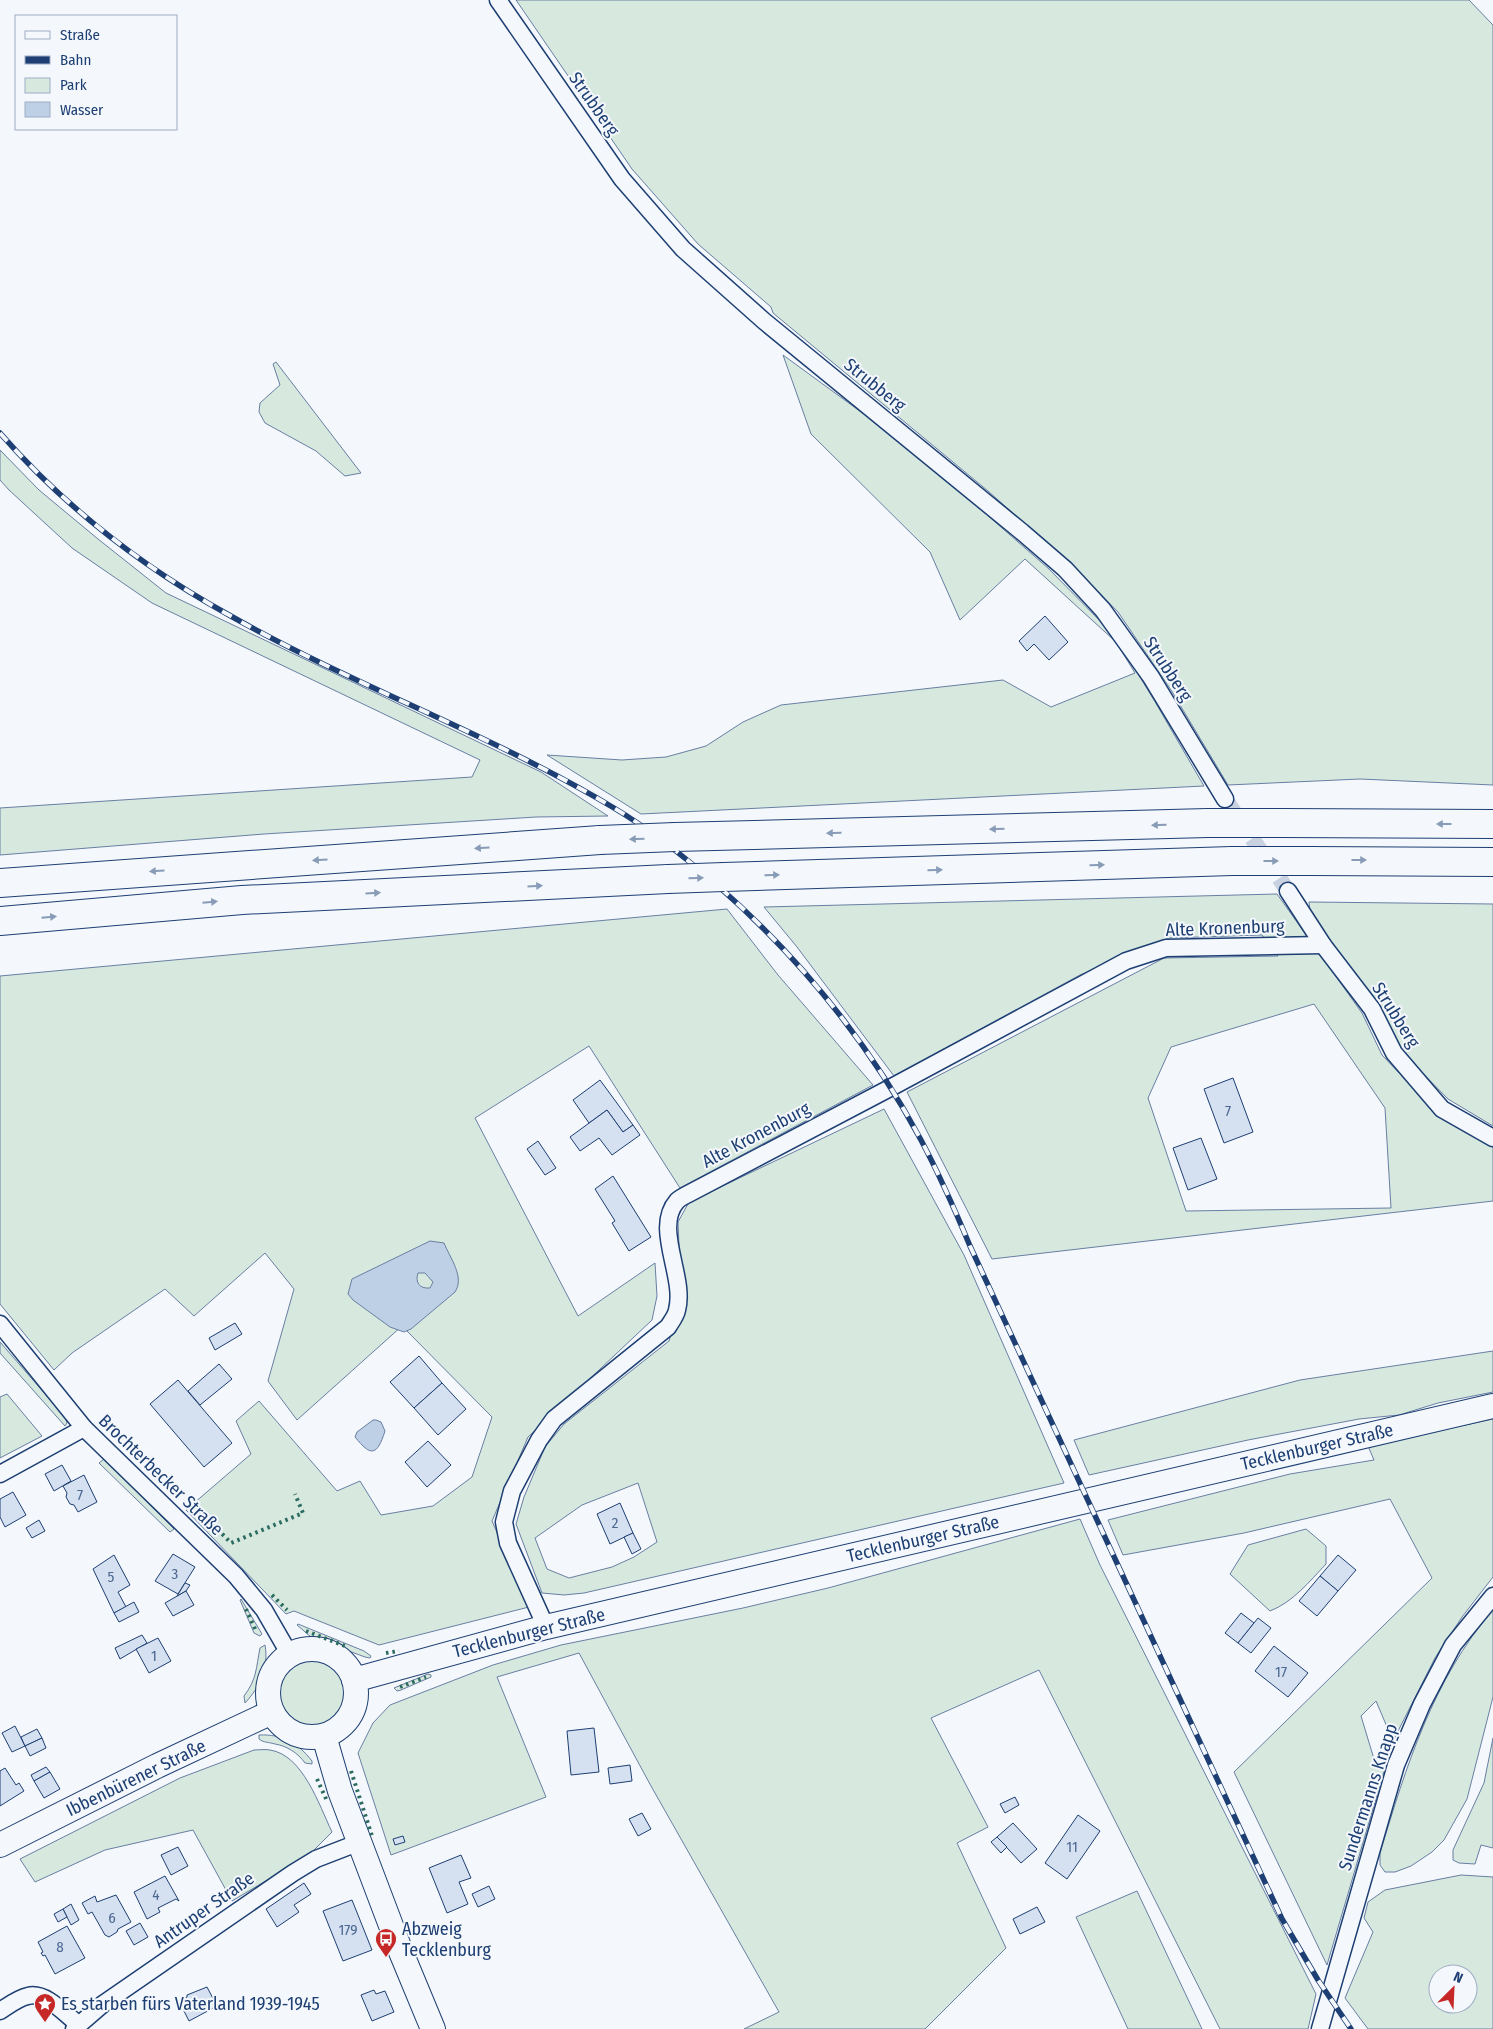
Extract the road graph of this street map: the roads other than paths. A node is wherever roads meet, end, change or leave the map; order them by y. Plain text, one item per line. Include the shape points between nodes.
1 (498, 0) edge
2 (1225, 799) tunnel mouth
3 (1493, 824) edge
4 (1493, 862) edge
5 (0, 882) edge
6 (1288, 891) tunnel mouth
7 (0, 921) edge
8 (1323, 945) junction
9 (1493, 1138) edge
10 (0, 1324) edge
11 (1493, 1406) edge
12 (84, 1428) junction
13 (0, 1474) edge
14 (1493, 1596) edge
15 (546, 1627) junction
16 (290, 1655) junction
17 (354, 1680) junction
18 (272, 1712) junction
19 (324, 1736) junction
20 (360, 1842) junction
21 (0, 1845) edge
22 (0, 2011) edge
23 (76, 2026) edge
24 (433, 2029) edge
25 (1320, 2029) edge

1 - 2 street, Strubberg via 622,179 683,249 764,321 1022,532 1065,569 1103,610 1151,677
3 -> 5 highway, bridge via 1208,823 675,837
7 -> 4 highway, bridge via 242,900 668,879 1232,861
6 - 8 street, Strubberg
8 - 9 street, Strubberg via 1372,1009 1394,1053 1442,1109
8 - 15 street, Alte Kronenburg via 1166,948 1126,961 677,1201 670,1212 667,1227 679,1289 677,1311 668,1327 554,1419 512,1491 504,1522 508,1543
10 - 12 street, Brochterbecker Straße
11 - 15 main road, Tecklenburger Straße
12 - 13 street
12 - 16 street, Brochterbecker Straße via 236,1576 264,1610
14 - 25 street, Sundermanns Knapp via 1453,1645 1422,1704 1396,1765
15 - 17 main road, Tecklenburger Straße
16 - 17 main road via 305,1650 321,1650 347,1666
16 - 18 main road via 272,1674 268,1688
17 - 19 main road via 356,1700 348,1719
18 - 19 main road via 283,1726 296,1734
18 - 21 main road, Ibbenbürener Straße
19 - 20 main road via 340,1791
20 - 23 street, Antruper Straße via 316,1859 293,1873 102,2004
20 - 24 main road
22 - 23 street, Antruper Straße via 35,1995 44,1997

